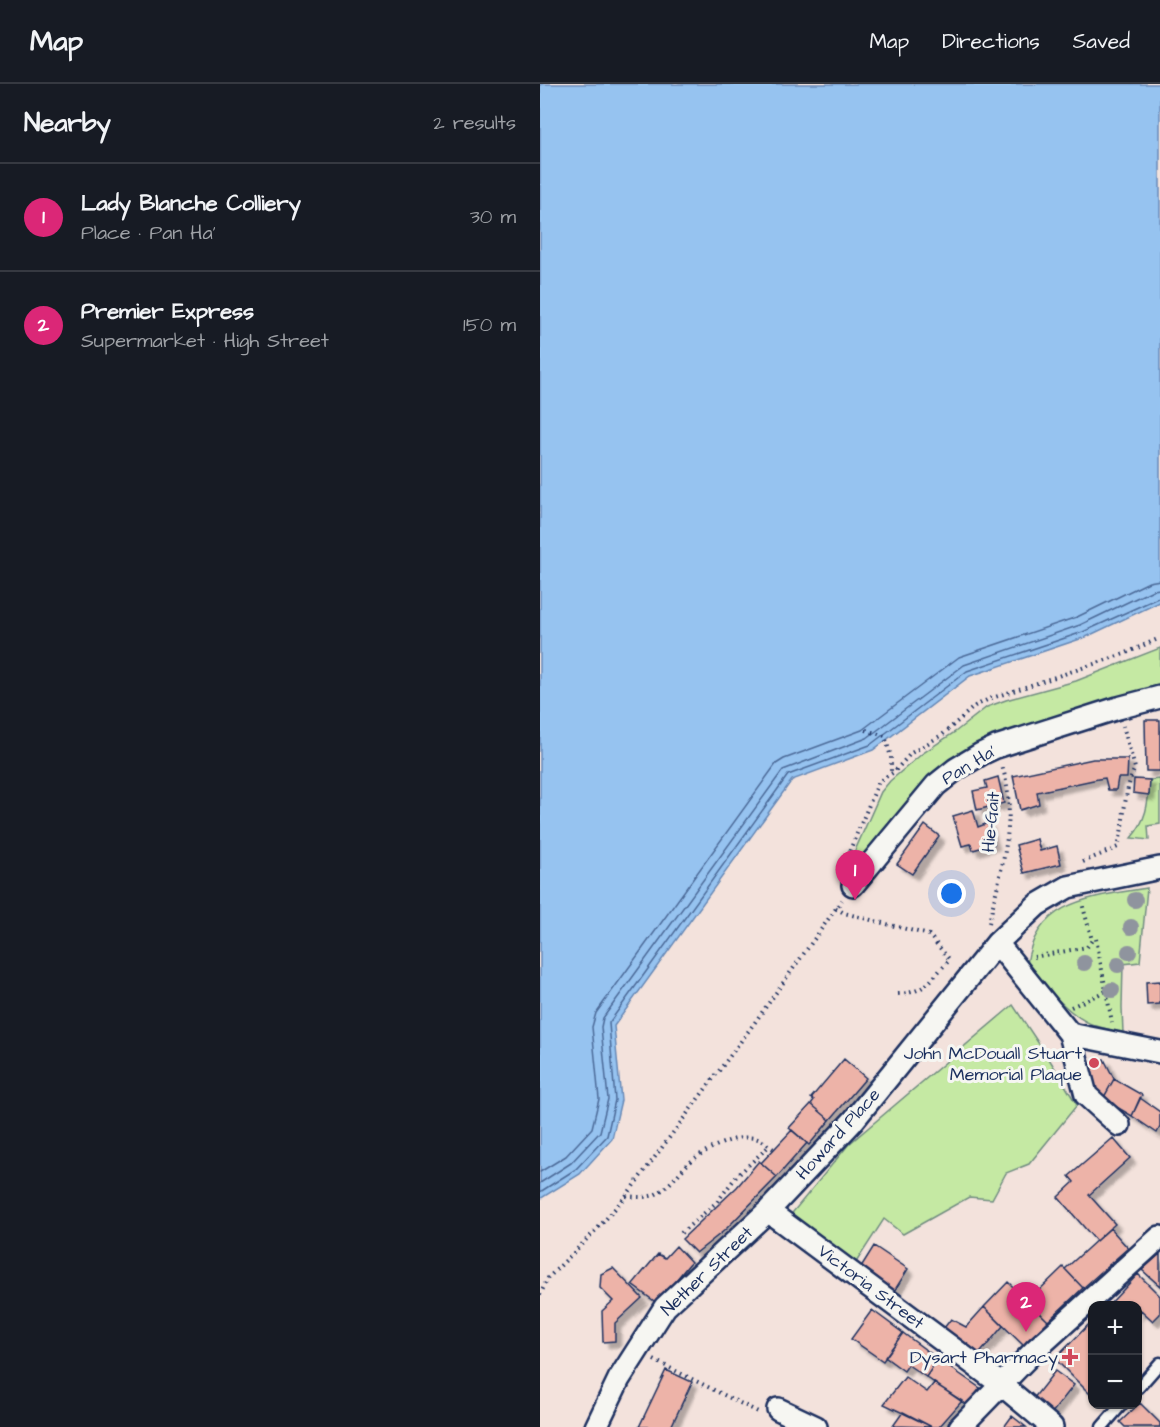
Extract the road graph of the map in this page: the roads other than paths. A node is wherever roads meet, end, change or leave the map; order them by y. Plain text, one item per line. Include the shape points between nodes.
1 (1160, 697) edge
2 (1160, 868) edge
3 (853, 885) road end
4 (997, 943) junction
5 (1070, 1034) junction
6 (1160, 1052) edge
7 (1119, 1125) dead end
8 (768, 1211) junction
9 (1160, 1237) edge
10 (1160, 1363) edge
11 (1142, 1383) edge
12 (1002, 1385) junction
13 (778, 1409) road end
14 (1118, 1409) edge
15 (596, 1427) edge
16 (816, 1427) edge
17 (960, 1427) edge
18 (1052, 1427) edge
19 (1102, 1427) edge

1 - 3 street, Pan Ha' via 996,747 956,769 936,785
2 - 4 street, Howard Place via 1068,887 1036,905
4 - 5 street
4 - 8 street, Howard Place via 854,1121
5 - 6 street
5 - 7 street via 1086,1095
8 - 12 street, Victoria Street
8 - 15 street, Nether Street via 665,1307 619,1379
9 - 12 street
10 - 11 lane
12 - 17 street
12 - 18 street, Victoria Street
13 - 16 street
14 - 19 lane

